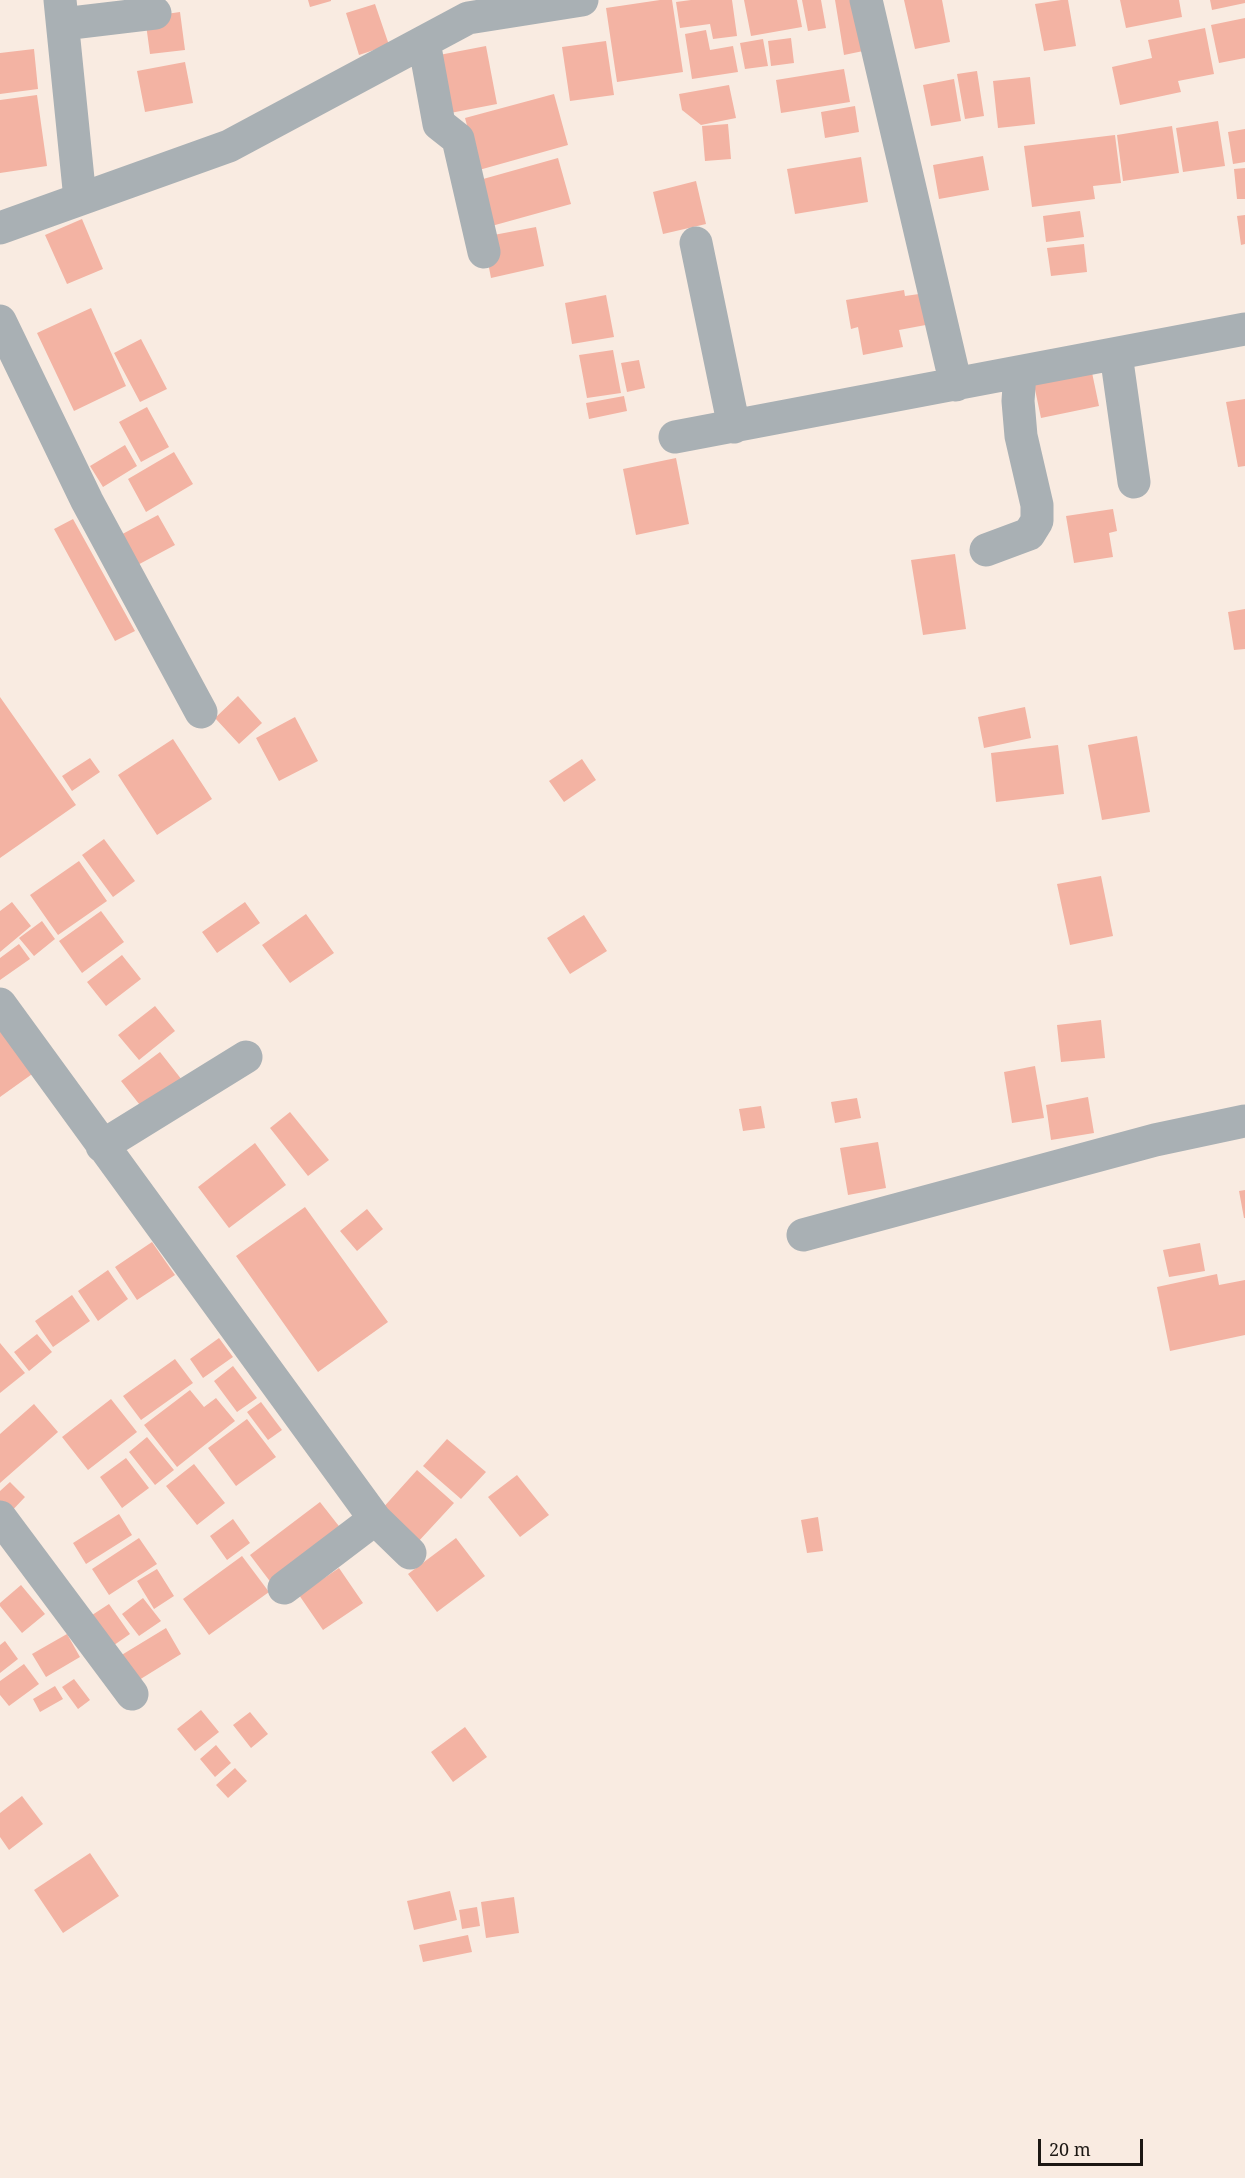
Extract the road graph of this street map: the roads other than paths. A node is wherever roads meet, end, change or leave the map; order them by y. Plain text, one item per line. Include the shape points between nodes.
1 (582, 0) edge
2 (866, 0) edge
3 (62, 12) edge
4 (155, 13) dead end
5 (424, 42) junction
6 (80, 199) junction
7 (0, 228) edge
8 (696, 243) dead end
9 (484, 252) dead end
10 (0, 321) edge
11 (1245, 329) edge
12 (1116, 354) junction
13 (1020, 373) junction
14 (956, 385) junction
15 (734, 427) junction
16 (675, 437) dead end
17 (1134, 482) dead end
18 (986, 550) dead end
19 (201, 712) dead end
20 (0, 1004) edge
21 (246, 1057) dead end
22 (1245, 1121) edge
23 (102, 1146) junction
24 (803, 1235) dead end
25 (0, 1517) edge
26 (375, 1519) junction
27 (410, 1553) dead end
28 (284, 1588) dead end
29 (132, 1694) dead end

1 - 5 street via 468,18
2 - 14 street
3 - 4 street
3 - 6 street
5 - 6 street via 229,146
5 - 9 street via 439,124 458,139
6 - 7 street
8 - 15 street
10 - 19 street via 87,501
11 - 12 street
12 - 13 street
12 - 17 street
13 - 14 street
13 - 18 street via 1017,401 1037,505 1036,521 1029,534
14 - 15 street
15 - 16 street
20 - 23 street
21 - 23 street
22 - 24 street via 1155,1140
23 - 26 street
25 - 29 street
26 - 27 street
26 - 28 street

